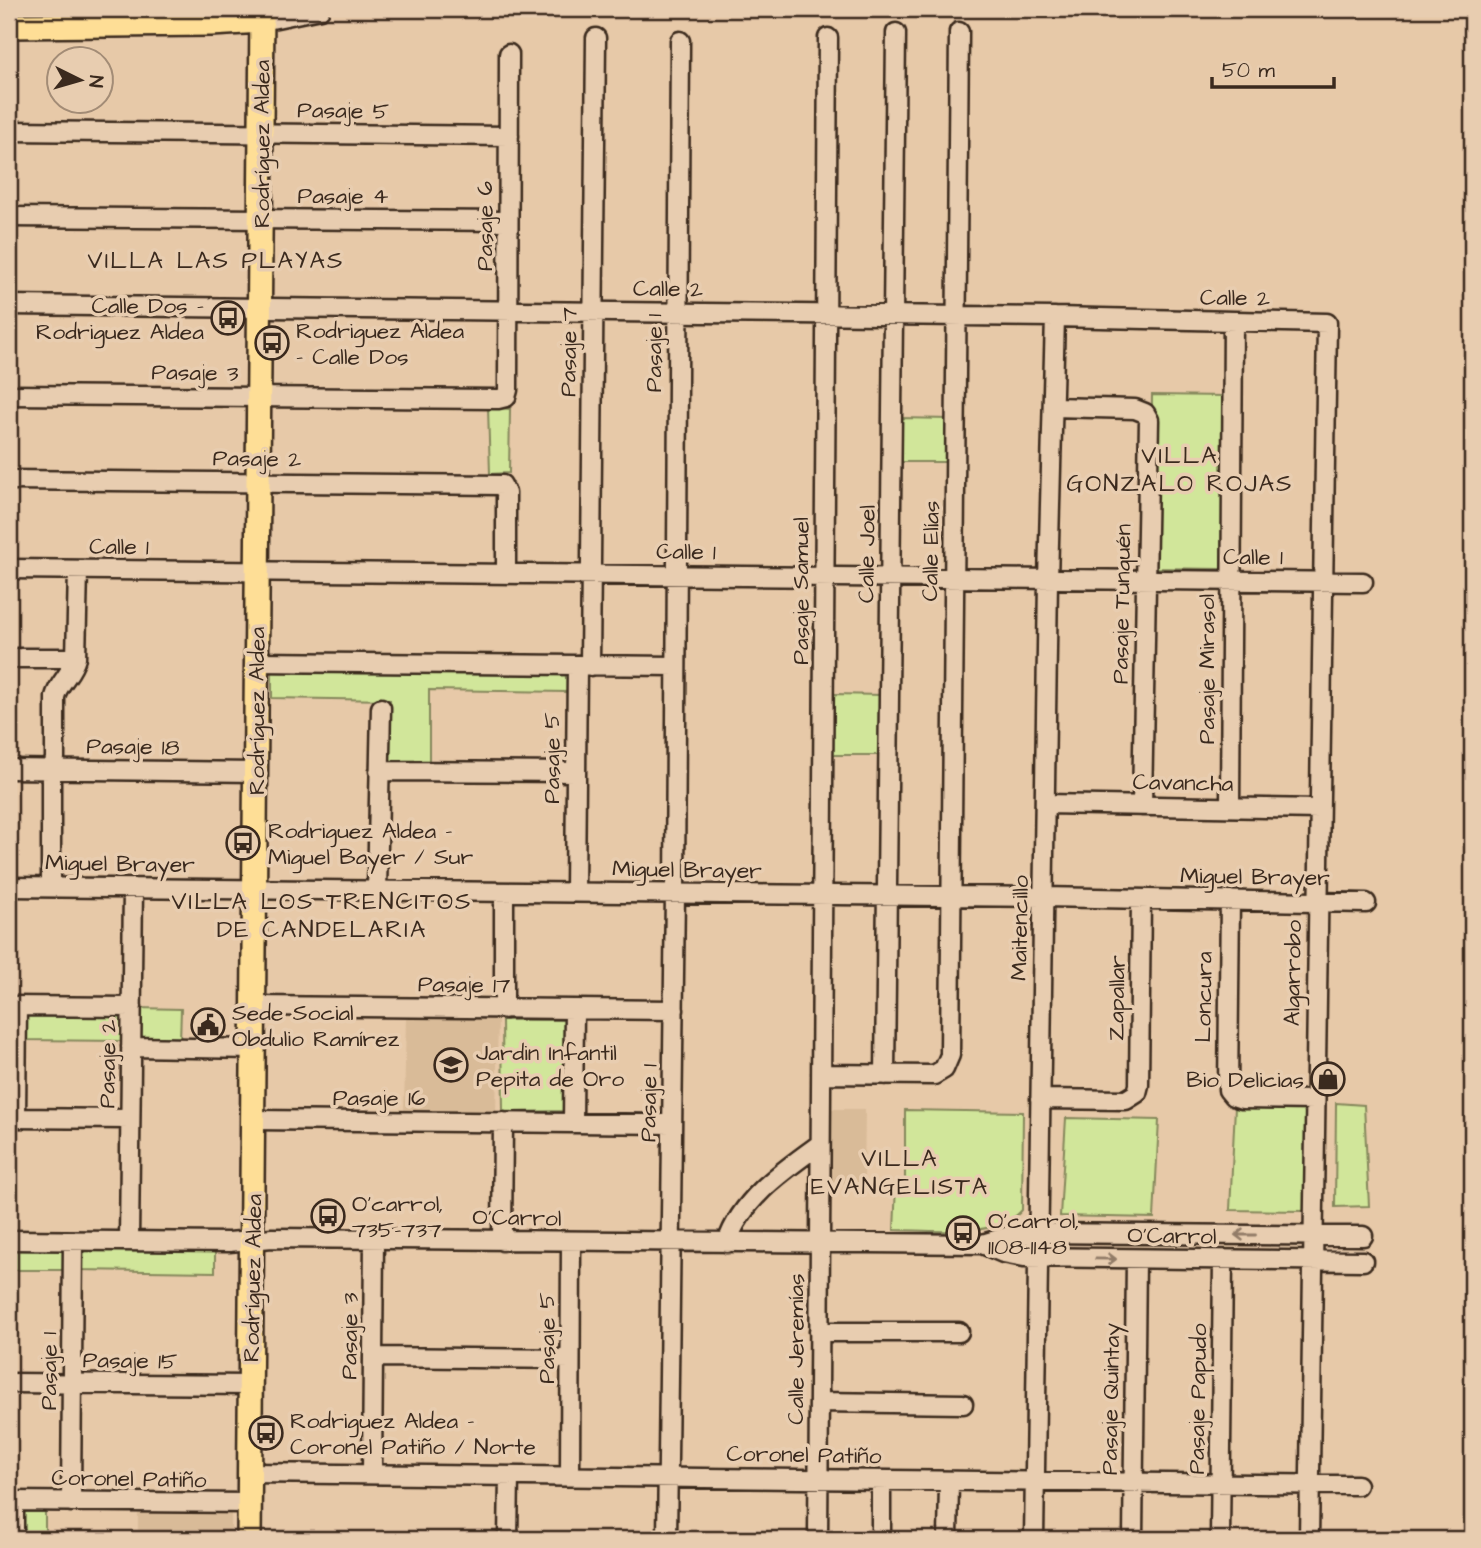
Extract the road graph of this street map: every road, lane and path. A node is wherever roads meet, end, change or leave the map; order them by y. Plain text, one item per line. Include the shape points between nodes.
1 (320, 9) edge
2 (262, 15) edge
3 (9, 26) edge
4 (960, 32) dead end
5 (896, 33) dead end
6 (596, 38) dead end
7 (828, 38) dead end
8 (680, 41) dead end
9 (509, 54) dead end
10 (9, 131) edge
11 (261, 134) junction
12 (509, 136) junction
13 (9, 217) edge
14 (260, 219) junction
15 (508, 221) junction
16 (9, 305) edge
17 (260, 307) junction
18 (508, 310) junction
19 (593, 312) junction
20 (678, 313) junction
21 (827, 314) junction
22 (893, 315) junction
23 (957, 316) junction
24 (1055, 317) junction
25 (1233, 321) junction
26 (1327, 323) joint
27 (9, 395) edge
28 (259, 397) junction
29 (506, 397) joint
30 (1053, 407) junction
31 (9, 480) edge
32 (258, 482) junction
33 (9, 569) edge
34 (78, 570) junction
35 (257, 572) junction
36 (506, 574) junction
37 (591, 575) junction
38 (677, 576) junction
39 (825, 577) junction
40 (890, 578) junction
41 (954, 578) junction
42 (1048, 580) junction
43 (1146, 580) junction
44 (1231, 581) junction
45 (1323, 581) junction
46 (1363, 582) dead end
47 (9, 658) edge
48 (76, 658) junction
49 (256, 662) junction
50 (583, 666) junction
51 (676, 666) junction
52 (381, 708) dead end
53 (9, 769) edge
54 (53, 769) junction
55 (379, 771) junction
56 (256, 772) junction
57 (576, 772) junction
58 (1045, 804) junction
59 (1143, 806) junction
60 (1230, 807) junction
61 (1319, 809) junction
62 (9, 887) edge
63 (51, 887) junction
64 (133, 888) junction
65 (255, 889) junction
66 (377, 890) junction
67 (504, 892) junction
68 (575, 892) junction
69 (675, 893) junction
70 (822, 895) junction
71 (887, 895) junction
72 (951, 896) junction
73 (1044, 897) junction
74 (1141, 899) junction
75 (1230, 900) junction
76 (1318, 902) junction
77 (1366, 903) dead end
78 (13, 1006) edge
79 (254, 1006) junction
80 (132, 1007) junction
81 (504, 1009) junction
82 (574, 1009) junction
83 (674, 1010) junction
84 (131, 1047) junction
85 (254, 1049) junction
86 (821, 1074) junction
87 (885, 1074) junction
88 (1040, 1099) junction
89 (1315, 1100) junction
90 (13, 1118) edge
91 (130, 1119) junction
92 (253, 1120) junction
93 (503, 1122) junction
94 (573, 1123) junction
95 (672, 1124) junction
96 (820, 1143) junction
97 (1038, 1233) junction
98 (1313, 1235) junction
99 (1363, 1236) dead end
100 (9, 1240) edge
101 (252, 1240) junction
102 (374, 1240) junction
103 (73, 1241) junction
104 (129, 1241) junction
105 (502, 1241) junction
106 (571, 1242) junction
107 (671, 1243) junction
108 (727, 1243) junction
109 (820, 1243) junction
110 (982, 1244) junction
111 (1038, 1258) junction
112 (1136, 1259) junction
113 (1223, 1260) junction
114 (1313, 1261) junction
115 (1363, 1261) dead end
116 (819, 1332) junction
117 (959, 1332) dead end
118 (373, 1357) junction
119 (570, 1359) junction
120 (9, 1383) edge
121 (72, 1384) junction
122 (251, 1385) junction
123 (819, 1402) junction
124 (963, 1404) dead end
125 (250, 1473) junction
126 (372, 1474) junction
127 (509, 1476) junction
128 (570, 1476) junction
129 (668, 1478) junction
130 (818, 1479) junction
131 (881, 1480) junction
132 (949, 1480) junction
133 (1035, 1481) junction
134 (1133, 1482) junction
135 (1221, 1483) junction
136 (1310, 1484) junction
137 (1357, 1485) dead end
138 (11, 1501) edge
139 (71, 1502) junction
140 (249, 1503) junction
141 (13, 1539) edge
142 (249, 1539) edge
143 (509, 1539) edge
144 (667, 1539) edge
145 (818, 1539) edge
146 (881, 1539) edge
147 (948, 1539) edge
148 (1034, 1539) edge
149 (1133, 1539) edge
150 (1220, 1539) edge
151 (1309, 1539) edge

1 - 2 street
2 - 3 main road via 211,24
2 - 11 main road, Rodríguez Aldea
4 - 23 street, Calle Elías
5 - 22 street, Calle Joel
6 - 19 street, Pasaje 7
7 - 21 street, Pasaje Samuel
8 - 20 street, Pasaje 1
9 - 12 street, Pasaje 6
10 - 11 street, Pasaje 5
11 - 12 street, Pasaje 5
11 - 14 main road, Rodríguez Aldea
12 - 15 street, Pasaje 6
13 - 14 street, Pasaje 4
14 - 15 street, Pasaje 4
14 - 17 main road, Rodríguez Aldea
15 - 18 street, Pasaje 6
16 - 17 street, Calle 2
17 - 18 street, Calle 2
17 - 28 main road, Rodríguez Aldea
18 - 19 street, Calle 2
18 - 29 street, Pasaje 6
19 - 20 street, Calle 2
19 - 37 street, Pasaje 7
20 - 21 street, Calle 2
20 - 38 street, Pasaje 1
21 - 22 street, Calle 2
21 - 39 street, Pasaje Samuel
22 - 23 street, Calle 2
22 - 40 street, Calle Joel
23 - 24 street, Calle 2
23 - 41 street, Calle Elías
24 - 25 street, Calle 2
24 - 30 street, Maitencillo
25 - 26 street, Calle 2
25 - 44 street, Pasaje Mirasol
26 - 45 street, Algarrobo
27 - 28 street, Pasaje 3
28 - 29 street, Pasaje 3
28 - 32 main road, Rodríguez Aldea
30 - 42 street, Maitencillo
30 - 43 street, Pasaje Tunquén via 1135,409 1147,416
31 - 32 street, Pasaje 2
32 - 35 main road, Rodríguez Aldea
32 - 36 street, Pasaje 2 via 499,485 506,493
33 - 34 street, Calle 1
34 - 35 street, Calle 1
34 - 48 street
35 - 36 street, Calle 1
35 - 49 main road, Rodríguez Aldea
36 - 37 street, Calle 1
37 - 38 street, Calle 1
37 - 50 street, Pasaje 7
38 - 39 street, Calle 1
38 - 51 street, Pasaje 1
39 - 40 street, Calle 1
39 - 70 street, Pasaje Samuel
40 - 41 street, Calle 1
40 - 71 street, Calle Joel
41 - 42 street, Calle 1
41 - 72 street, Calle Elías
42 - 43 street, Calle 1
42 - 58 street, Maitencillo
43 - 44 street, Calle 1
43 - 59 street, Pasaje Tunquén
44 - 45 street, Calle 1
44 - 60 street, Pasaje Mirasol
45 - 46 street, Calle 1
45 - 61 street, Algarrobo
47 - 48 street
48 - 54 street via 56,694
49 - 50 street
49 - 56 main road, Rodríguez Aldea
50 - 51 street
50 - 57 street, Pasaje 5
51 - 69 street, Pasaje 1
52 - 55 street
53 - 54 street, Pasaje 18
54 - 56 street, Pasaje 18
54 - 63 street
55 - 57 street
55 - 66 street
56 - 65 main road, Rodríguez Aldea
57 - 68 street, Pasaje 5
58 - 59 street, Cavancha
58 - 73 street, Maitencillo
59 - 60 street, Cavancha
60 - 61 street, Cavancha
61 - 76 street, Algarrobo
62 - 63 street, Miguel Brayer
63 - 64 street, Miguel Brayer
64 - 65 street, Miguel Brayer
64 - 80 street, Pasaje 2
65 - 66 street, Miguel Brayer
65 - 79 main road, Rodríguez Aldea
66 - 67 street, Miguel Brayer
67 - 68 street, Miguel Brayer
67 - 81 street
68 - 69 street, Miguel Brayer
69 - 70 street, Miguel Brayer
69 - 83 street, Pasaje 1
70 - 71 street, Miguel Brayer
70 - 86 street, Pasaje Samuel
71 - 72 street, Miguel Brayer
71 - 87 street, Calle Joel
72 - 73 street, Miguel Brayer
72 - 87 street, Calle Elías via 950,1055 944,1069 934,1075
73 - 74 street, Miguel Brayer
73 - 88 street, Maitencillo
74 - 75 street, Miguel Brayer
74 - 88 street, Zapallar via 1139,1085 1134,1096 1122,1101
75 - 76 street, Miguel Brayer
75 - 89 street, Loncura via 1226,1082 1230,1094 1242,1099
76 - 77 street, Miguel Brayer
76 - 89 street, Algarrobo
78 - 80 street
78 - 90 street
79 - 81 street, Pasaje 17
79 - 85 main road, Rodríguez Aldea
80 - 84 street, Pasaje 2
81 - 82 street, Pasaje 17
82 - 83 street, Pasaje 17
82 - 94 street
83 - 95 street, Pasaje 1
84 - 85 street
84 - 91 street, Pasaje 2
85 - 92 main road, Rodríguez Aldea
86 - 87 street
86 - 96 street, Pasaje Samuel
88 - 97 street, Maitencillo
89 - 98 street, Algarrobo
90 - 91 street
91 - 104 street, Pasaje 2
92 - 93 street, Pasaje 16
92 - 101 main road, Rodríguez Aldea
93 - 94 street, Pasaje 16
93 - 105 street
94 - 95 street, Pasaje 16
95 - 107 street, Pasaje 1
96 - 108 street via 744,1208
96 - 109 street, Calle Jeremías
98 -> 97 street, O'Carrol
97 - 110 street, O'Carrol
97 - 111 street, Maitencillo
98 - 99 street, O'Carrol
98 - 114 street, Algarrobo
100 - 103 street, O'Carrol
101 - 102 street, O'Carrol
101 - 104 street, O'Carrol
101 - 122 main road, Rodríguez Aldea
102 - 105 street, O'Carrol
102 - 118 street, Pasaje 3
103 - 104 street, O'Carrol
103 - 121 street, Pasaje 1
105 - 106 street, O'Carrol
106 - 107 street, O'Carrol
106 - 119 street, Pasaje 5
107 - 108 street, O'Carrol
107 - 129 street, Pasaje 1
108 - 109 street, O'Carrol
109 - 110 street, O'Carrol
109 - 116 street, Calle Jeremías
110 - 111 street, O'Carrol via 1003,1253
111 -> 112 street, O'Carrol
111 - 133 street, Maitencillo
112 - 113 street, O'Carrol
112 - 134 street, Pasaje Quintay
113 - 114 street, O'Carrol
113 - 135 street, Pasaje Papudo
114 - 115 street, O'Carrol
114 - 136 street, Algarrobo
116 - 117 street
116 - 123 street, Calle Jeremías
118 - 119 street
118 - 126 street, Pasaje 3
119 - 128 street, Pasaje 5
120 - 121 street, Pasaje 15
121 - 122 street, Pasaje 15
121 - 139 street, Pasaje 1
122 - 125 main road, Rodríguez Aldea
123 - 124 street
123 - 130 street, Calle Jeremías
125 - 126 street, Coronel Patiño
125 - 140 main road, Rodríguez Aldea
126 - 127 street, Coronel Patiño
127 - 128 street, Coronel Patiño
127 - 143 street
128 - 129 street, Coronel Patiño
129 - 130 street, Coronel Patiño
129 - 144 street, Pasaje 1
130 - 131 street, Coronel Patiño
130 - 145 street, Calle Jeremías
131 - 132 street, Coronel Patiño
131 - 146 street
132 - 133 street, Coronel Patiño
132 - 147 street
133 - 134 street, Coronel Patiño
133 - 148 street, Maitencillo
134 - 135 street, Coronel Patiño
134 - 149 street, Pasaje Quintay
135 - 136 street, Coronel Patiño
135 - 150 street, Pasaje Papudo
136 - 137 street, Coronel Patiño
136 - 151 street, Algarrobo
138 - 139 street, Coronel Patiño
138 - 141 street
139 - 140 street, Coronel Patiño
140 - 142 main road, Rodríguez Aldea

